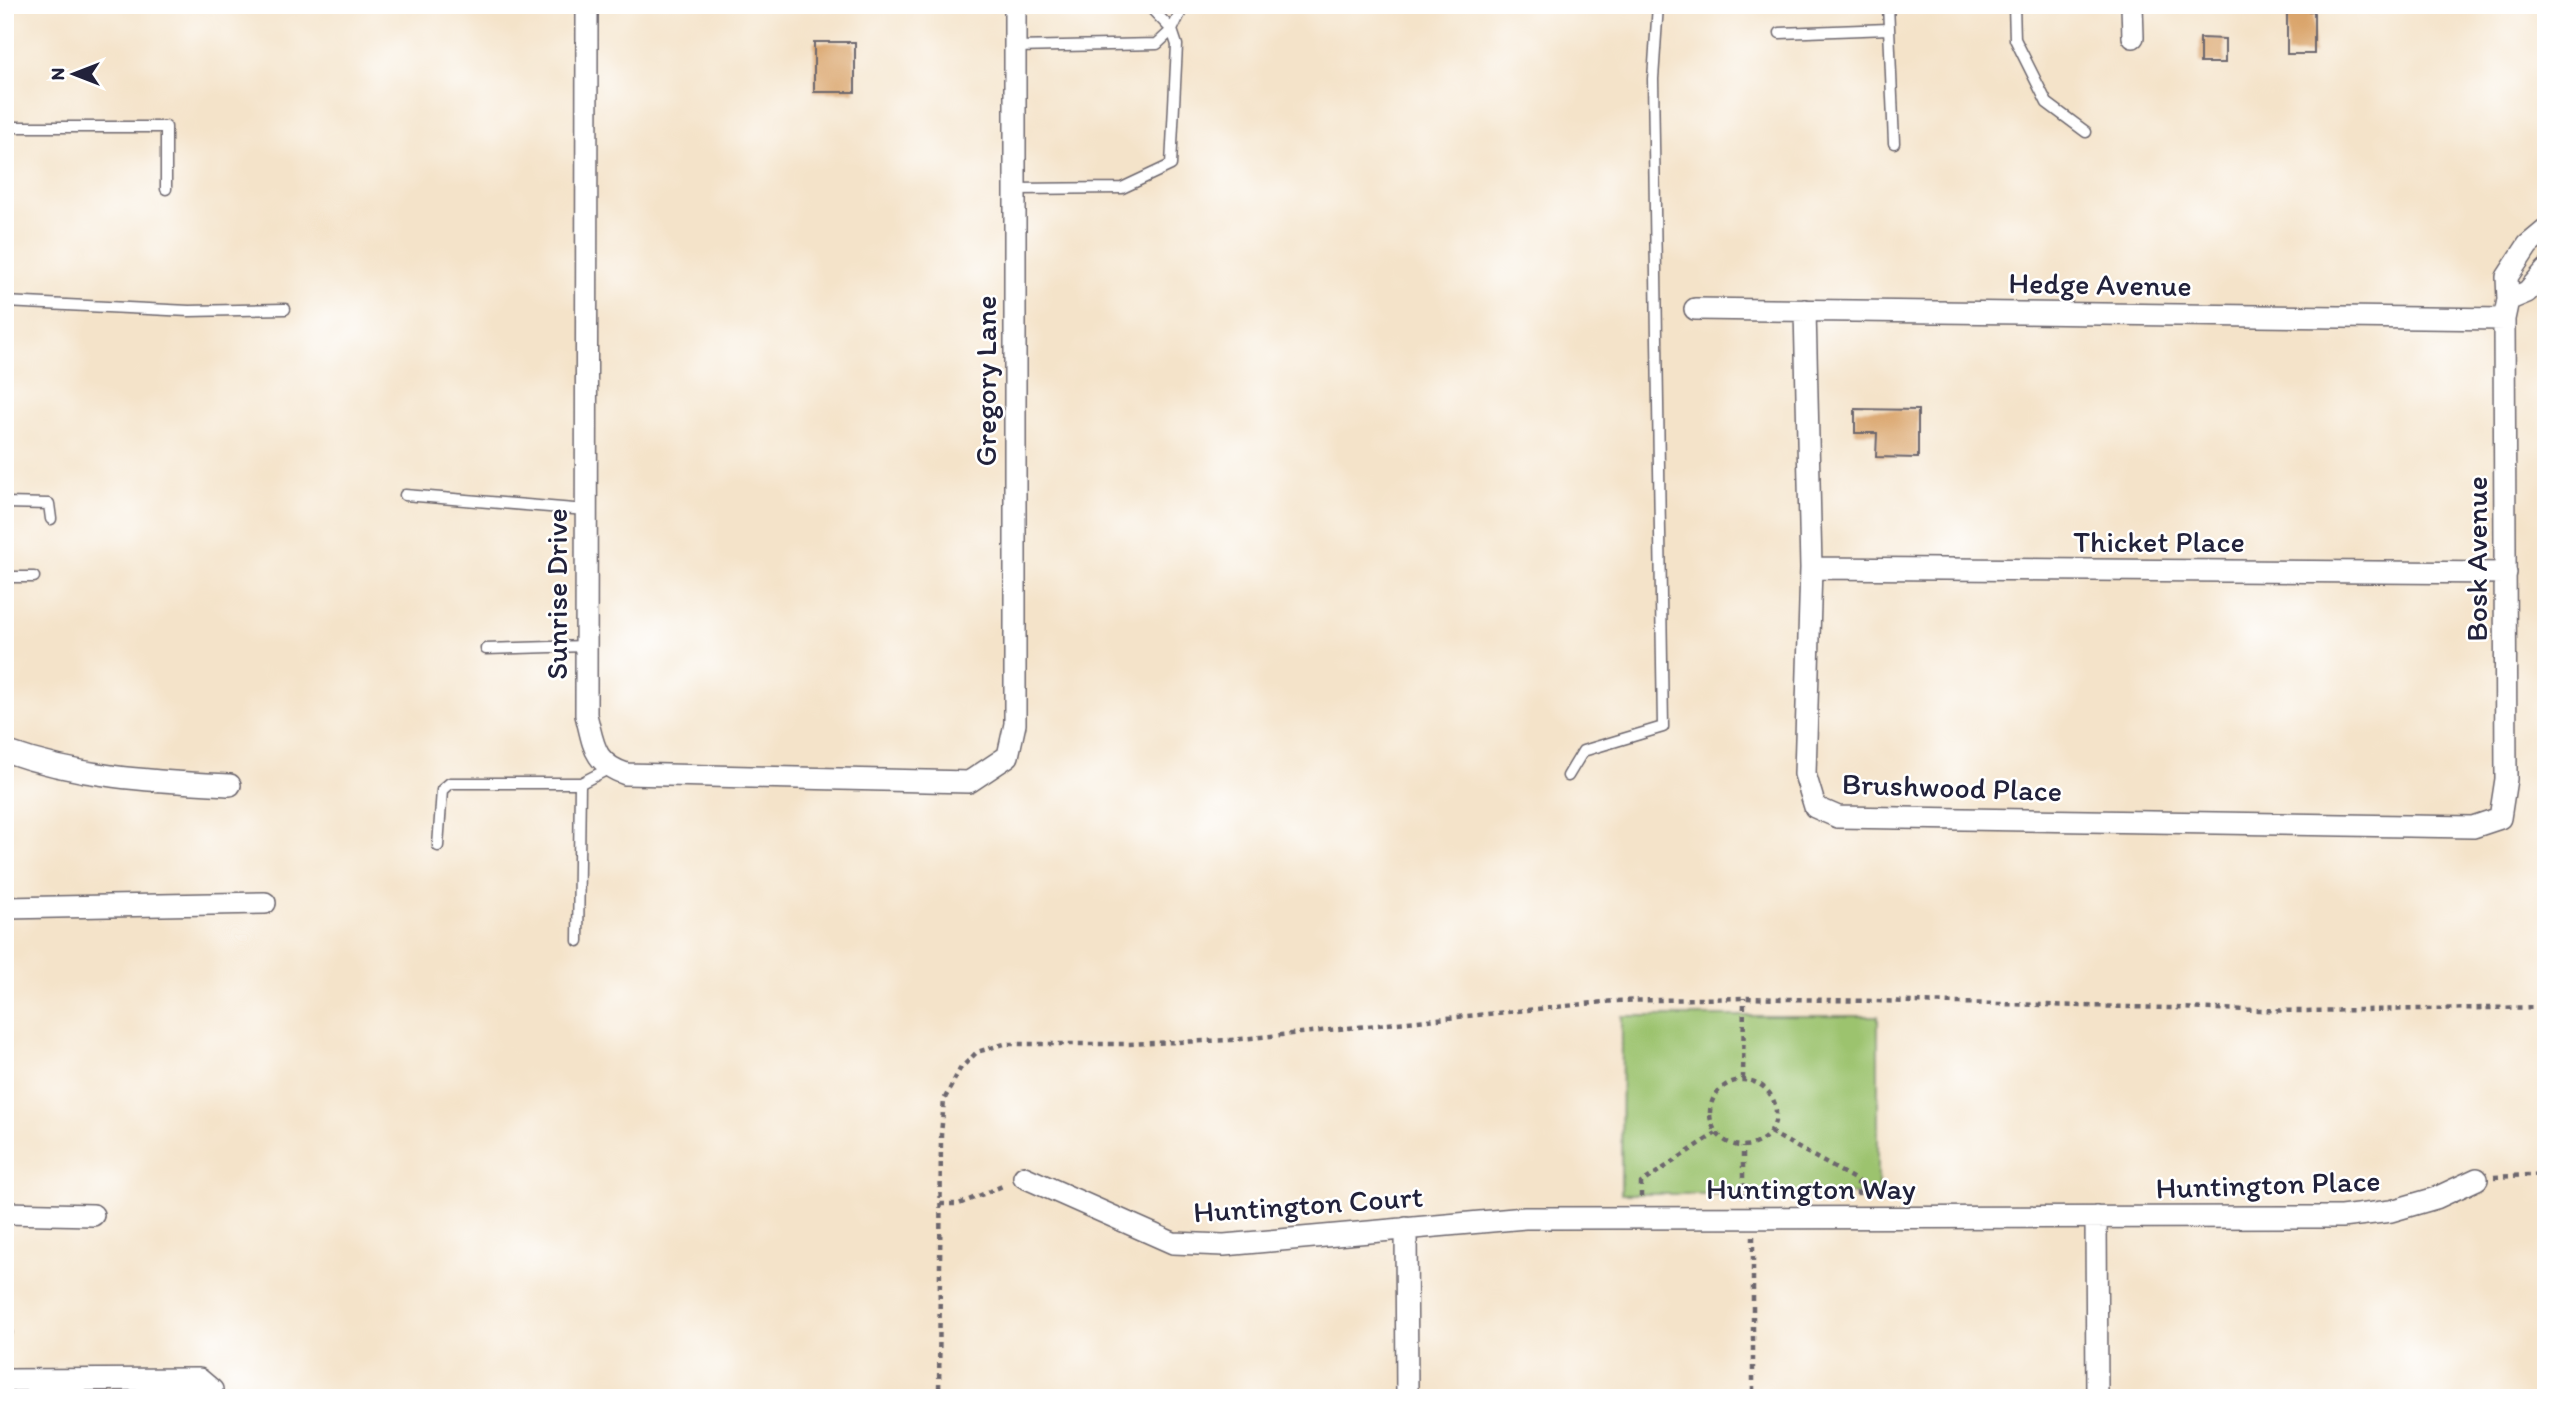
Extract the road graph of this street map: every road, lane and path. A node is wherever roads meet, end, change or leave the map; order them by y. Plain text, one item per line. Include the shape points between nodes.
1 (587, 5) edge
2 (1015, 5) edge
3 (1148, 5) edge
4 (1184, 5) edge
5 (1658, 5) edge
6 (1888, 5) edge
7 (2014, 5) edge
8 (2132, 5) edge
9 (1889, 29) junction
10 (1171, 30) junction
11 (1780, 33) dead end
12 (2133, 37) dead end
13 (1015, 47) junction
14 (5, 127) edge
15 (2086, 132) dead end
16 (1894, 143) dead end
17 (166, 189) dead end
18 (1015, 189) junction
19 (2546, 230) edge
20 (2546, 270) edge
21 (5, 302) edge
22 (285, 309) dead end
23 (1695, 309) dead end
24 (2506, 309) junction
25 (1805, 310) junction
26 (405, 495) dead end
27 (5, 503) edge
28 (586, 510) junction
29 (51, 519) dead end
30 (1811, 568) junction
31 (2506, 573) junction
32 (5, 577) edge
33 (34, 577) dead end
34 (586, 646) junction
35 (486, 649) dead end
36 (5, 751) edge
37 (610, 768) junction
38 (1568, 776) dead end
39 (580, 783) junction
40 (230, 785) dead end
41 (2500, 818) joint
42 (438, 846) dead end
43 (265, 904) dead end
44 (5, 908) edge
45 (578, 941) dead end
46 (1744, 998) junction
47 (2537, 1007) junction
48 (2546, 1007) edge
49 (2546, 1018) edge
50 (1743, 1079) junction
51 (1770, 1132) junction
52 (1716, 1133) junction
53 (1743, 1147) junction
54 (2546, 1174) edge
55 (1024, 1177) joint
56 (2477, 1179) joint
57 (940, 1204) junction
58 (5, 1213) edge
59 (93, 1215) dead end
60 (1743, 1217) junction
61 (1858, 1217) junction
62 (2096, 1217) junction
63 (1525, 1218) joint
64 (1641, 1218) junction
65 (1406, 1228) junction
66 (5, 1380) edge
67 (212, 1398) edge
68 (939, 1398) edge
69 (1407, 1398) edge
70 (1753, 1398) edge
71 (2097, 1398) edge

1 - 28 street, Sunrise Drive
2 - 13 street, Gregory Lane
3 - 10 lane
4 - 10 lane
5 - 38 lane via 1653,79 1663,727 1583,751
6 - 9 lane
7 - 15 lane via 2015,39 2047,103
8 - 12 street
9 - 11 lane
9 - 16 lane
10 - 13 lane via 1157,44
10 - 18 lane via 1177,45 1171,165 1122,188
13 - 18 street, Gregory Lane
14 - 17 lane via 166,127
18 - 37 street, Gregory Lane via 1015,724 1008,756 969,782 626,774
19 - 24 street, Bosk Avenue via 2528,245 2507,277
20 - 24 street
21 - 22 lane via 189,311
23 - 25 street, Hedge Avenue
24 - 25 street, Hedge Avenue
24 - 31 street, Bosk Avenue
25 - 30 street, Brushwood Place
26 - 28 lane
27 - 29 lane via 49,504
28 - 34 street, Sunrise Drive
30 - 31 street, Thicket Place
30 - 41 street, Brushwood Place via 1805,774 1815,807 1838,817 2473,827
31 - 41 street, Bosk Avenue via 2506,779
32 - 33 lane
34 - 35 lane
34 - 37 street, Sunrise Drive via 586,715 596,754
36 - 40 street via 43,764 131,780
37 - 39 lane
39 - 42 lane via 450,783 442,790
39 - 45 lane
43 - 44 street
46 - 47 path via 2300,1011
46 - 50 path
46 - 57 path via 1615,1001 1231,1040 1004,1044 977,1052 960,1069 944,1100
47 - 48 path
47 - 49 path
50 - 51 path via 1767,1089 1774,1100 1776,1113
50 - 52 path via 1719,1089 1711,1100 1709,1113
51 - 53 path via 1756,1144
51 - 61 path via 1858,1181
52 - 53 path via 1730,1145
52 - 64 path via 1641,1183
53 - 60 path
54 - 56 path
55 - 57 path via 959,1204
55 - 65 street, Huntington Court via 1173,1243 1224,1245
56 - 62 street, Huntington Place via 2436,1198 2391,1211 2342,1217
57 - 68 path
58 - 59 street
60 - 61 street, Huntington Way
60 - 64 street, Huntington Way
60 - 70 path via 1754,1238
61 - 62 street, Huntington Way
62 - 71 street
63 - 64 street, Huntington Way
63 - 65 street, Huntington Court
65 - 69 street
66 - 67 street via 199,1379 212,1391

